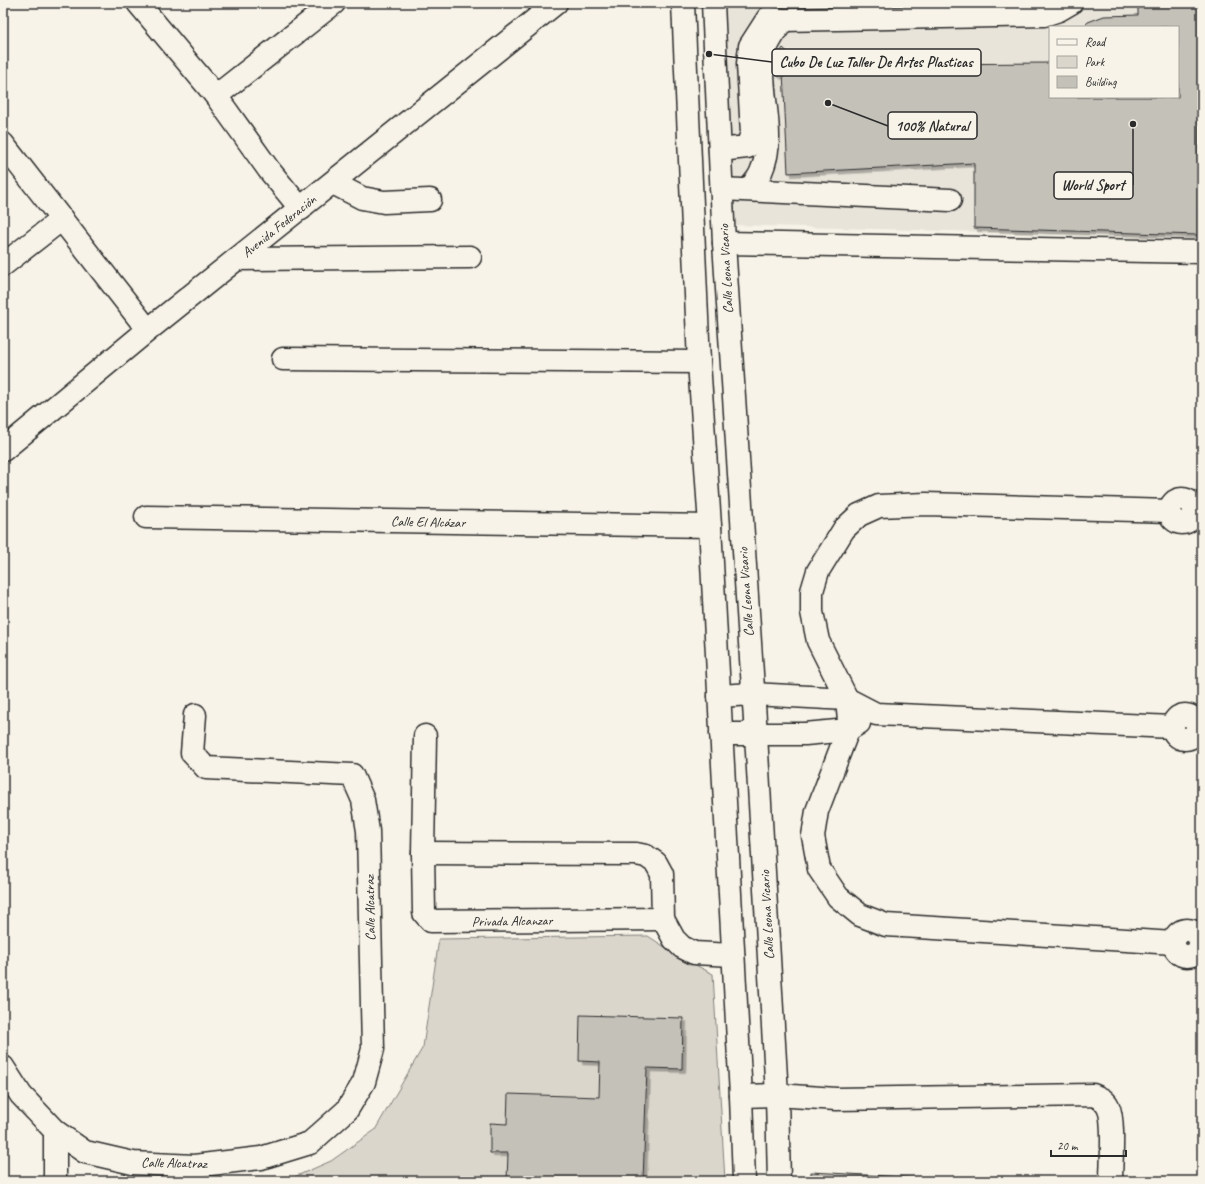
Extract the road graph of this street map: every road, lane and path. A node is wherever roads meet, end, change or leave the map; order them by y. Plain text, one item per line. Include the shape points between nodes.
1 (138, 3) edge
2 (334, 3) edge
3 (556, 3) edge
4 (683, 3) edge
5 (713, 3) edge
6 (1071, 3) edge
7 (775, 19) junction
8 (216, 96) junction
9 (3, 144) edge
10 (720, 150) junction
11 (333, 183) junction
12 (721, 189) junction
13 (749, 189) junction
14 (430, 200) dead end
15 (950, 200) dead end
16 (300, 209) junction
17 (62, 219) junction
18 (724, 243) junction
19 (1202, 252) edge
20 (470, 257) dead end
21 (237, 259) junction
22 (3, 264) edge
23 (148, 330) junction
24 (284, 359) dead end
25 (699, 362) junction
26 (3, 450) edge
27 (1198, 512) edge
28 (146, 517) dead end
29 (710, 526) junction
30 (753, 694) junction
31 (719, 696) junction
32 (847, 699) junction
33 (876, 714) junction
34 (195, 715) dead end
35 (1200, 727) edge
36 (848, 730) junction
37 (721, 734) junction
38 (756, 735) junction
39 (425, 736) dead end
40 (423, 853) junction
41 (663, 919) junction
42 (1201, 943) edge
43 (734, 955) junction
44 (3, 1068) edge
45 (777, 1095) junction
46 (741, 1096) junction
47 (55, 1131) junction
48 (55, 1181) edge
49 (744, 1181) edge
50 (779, 1181) edge
51 (1111, 1181) edge

1 - 8 street
2 - 8 street
3 - 11 street, Avenida Federación
4 - 25 street
5 - 10 street, Calle Leona Vicario
6 - 7 street via 1044,15
7 - 10 street via 750,46 750,141 747,147
7 - 13 street via 764,54 763,72 768,148 761,172
8 - 16 street
9 - 17 street
10 - 12 street, Calle Leona Vicario
11 - 14 street via 362,198 384,202
11 - 16 street, Avenida Federación
12 - 13 street
12 - 18 street, Calle Leona Vicario
13 - 15 street
16 - 21 street, Avenida Federación
17 - 22 street
17 - 23 street
18 - 19 street
18 - 30 street, Calle Leona Vicario
20 - 21 street
21 - 23 street, Avenida Federación
23 - 26 street, Avenida Federación
24 - 25 street
25 - 29 street
27 - 32 street via 1190,502 1180,499 1175,502 1170,512 926,504 879,506 859,515 844,529 818,571 812,591 812,612 818,640
28 - 29 street, Calle El Alcázar
29 - 31 street
30 - 31 street
30 - 32 street
30 - 38 street, Calle Leona Vicario
31 - 37 street
32 - 33 street
32 - 36 street
33 - 35 street via 1173,727 1176,736 1185,740 1194,736
33 - 36 street
34 - 47 street, Calle Alcatraz via 192,753 206,768 352,776 363,800 368,832 373,1048 364,1082 347,1110 310,1143 261,1158 194,1166 133,1163 85,1152
36 - 38 street
36 - 42 street via 817,811 813,836 820,869 838,897 860,915 886,925 1174,943 1179,932 1190,930
37 - 38 street
37 - 43 street
38 - 45 street, Calle Leona Vicario
39 - 40 street, Privada Alcanzar
40 - 41 street via 646,856 656,863 662,874
40 - 41 street, Privada Alcanzar via 424,913 431,921
41 - 43 street via 674,939 688,950 694,953
43 - 46 street
44 - 47 street, Calle Alcatraz via 21,1095
45 - 46 street
45 - 50 street, Calle Leona Vicario
45 - 51 street via 836,1099 1093,1096 1103,1099 1111,1117
46 - 49 street
47 - 48 street

